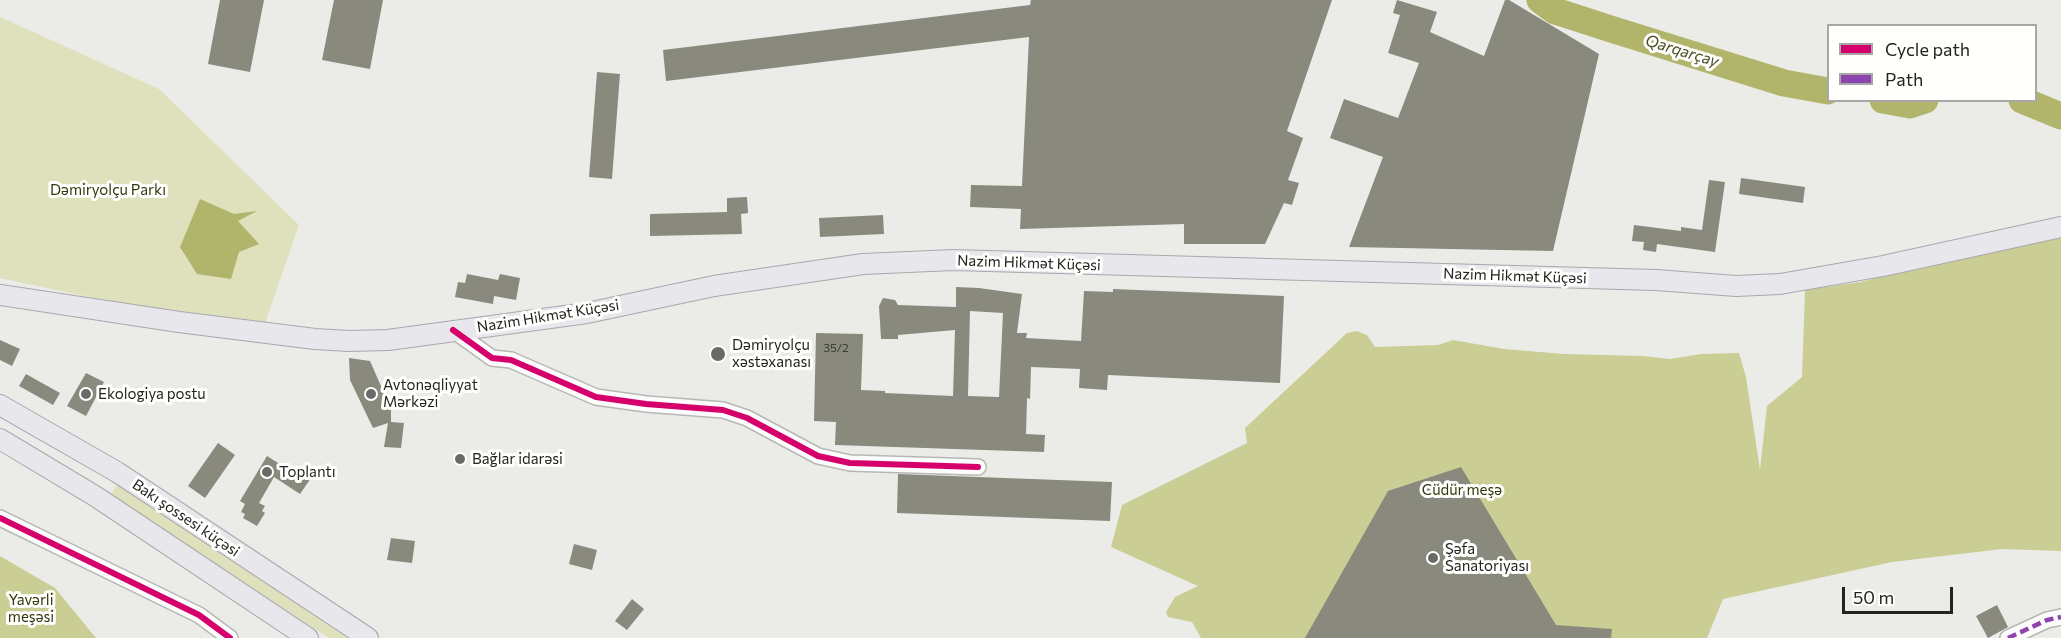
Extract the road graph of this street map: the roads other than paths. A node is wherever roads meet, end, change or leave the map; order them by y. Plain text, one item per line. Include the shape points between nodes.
1 (2061, 226) edge
2 (0, 295) edge
3 (453, 330) junction
4 (0, 405) edge
5 (0, 439) edge
6 (978, 467) dead end
7 (0, 518) edge
8 (2061, 617) edge
9 (230, 638) edge
10 (308, 638) edge
11 (368, 638) edge
12 (2008, 638) edge

1 - 3 main road, Nazim Hikmət Küçəsi via 1883,266 1780,284 1736,286 1656,280 953,260 863,264 714,286 586,313
2 - 3 main road, Nazim Hikmət Küçəsi via 349,342
3 - 6 street via 492,358 511,360 596,397 723,410 747,418 818,456 850,463
4 - 11 main road, Bakı şossesi küçəsi via 117,472
5 - 10 main road via 95,496
7 - 9 street via 199,615
8 - 12 street

